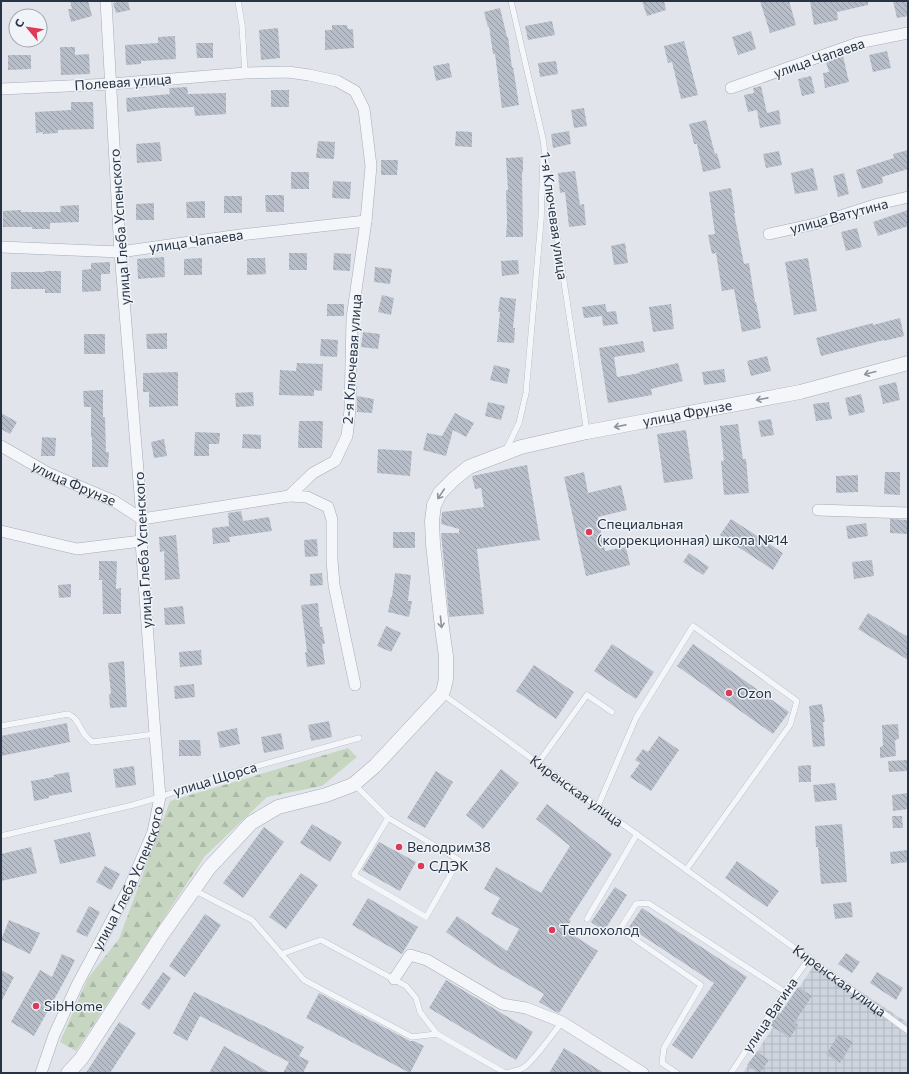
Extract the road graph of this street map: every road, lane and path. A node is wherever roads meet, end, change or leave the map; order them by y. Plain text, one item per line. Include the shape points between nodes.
1 (106, 1) edge
2 (238, 1) edge
3 (512, 1) edge
4 (908, 33) edge
5 (245, 73) junction
6 (111, 84) junction
7 (1, 88) edge
8 (731, 88) dead end
9 (543, 139) junction
10 (908, 197) edge
11 (366, 221) junction
12 (769, 234) dead end
13 (1, 248) edge
14 (120, 252) junction
15 (908, 363) edge
16 (587, 432) junction
17 (1, 446) edge
18 (504, 454) junction
19 (289, 496) junction
20 (818, 510) dead end
21 (908, 513) edge
22 (142, 519) junction
23 (1, 531) edge
24 (141, 541) junction
25 (354, 685) dead end
26 (442, 694) junction
27 (612, 712) dead end
28 (1, 726) edge
29 (155, 734) junction
30 (360, 738) dead end
31 (538, 763) junction
32 (354, 784) junction
33 (160, 797) junction
34 (598, 806) junction
35 (388, 818) junction
36 (637, 834) junction
37 (1, 836) edge
38 (686, 870) junction
39 (193, 890) junction
40 (587, 919) dead end
41 (281, 954) junction
42 (810, 958) junction
43 (394, 979) junction
44 (785, 992) junction
45 (562, 1022) junction
46 (908, 1031) edge
47 (437, 1034) junction
48 (41, 1073) edge
49 (68, 1073) edge
50 (505, 1073) edge
51 (643, 1073) edge
52 (677, 1073) edge
53 (731, 1073) edge

1 - 6 street, улица Глеба Успенского
2 - 5 lane
3 - 9 lane, 1-я Ключевая улица
4 - 8 street, улица Чапаева via 858,43
5 - 6 street, Полевая улица
5 - 11 street, 2-я Ключевая улица via 288,72 309,75 337,81 355,91 364,109 371,166
6 - 7 street, Полевая улица
6 - 14 street, улица Глеба Успенского
9 - 16 lane, 1-я Ключевая улица
9 - 18 lane via 541,220 526,393 519,423
10 - 12 street, улица Ватутина via 819,223
11 - 14 street, улица Чапаева
11 - 19 street, 2-я Ключевая улица via 352,318 347,436 335,461 313,473
13 - 14 street, улица Чапаева
14 - 22 street, улица Глеба Успенского
15 -> 16 street, улица Фрунзе via 800,392
16 - 18 street, улица Фрунзе via 521,447
17 - 22 street, улица Фрунзе via 48,473 114,501
18 -> 26 street, улица Фрунзе via 469,467 440,493 434,505 433,544 446,656 446,679
19 - 22 street
19 - 25 street via 307,497 328,507 332,520 334,585
20 - 21 street
22 - 24 street, улица Глеба Успенского
23 - 24 street via 77,549
24 - 29 street, улица Глеба Успенского
26 - 31 lane, Киренская улица
26 - 32 street via 375,766
27 - 31 lane via 587,695
28 - 29 lane via 68,714 78,721 83,734 92,742
29 - 33 street, улица Глеба Успенского
30 - 33 lane, улица Щорса via 221,776
31 - 34 lane, Киренская улица
32 - 35 lane
32 - 39 street via 326,795 278,807 251,823 209,868
33 - 37 lane, улица Щорса
33 - 48 street, улица Глеба Успенского via 153,832 130,886 78,983 54,1035
34 - 36 lane, Киренская улица
34 - 38 lane via 636,718 693,626 798,701 790,725
35 - 35 lane via 354,875 426,917 459,860
36 - 38 lane, Киренская улица
36 - 40 lane
38 - 42 lane, Киренская улица
39 - 41 lane via 252,920
39 - 49 street via 81,1059
41 - 43 lane via 321,940
41 - 47 lane via 304,980 405,1033 412,1036
42 - 44 lane, улица Вагина
42 - 46 lane, Киренская улица
43 - 45 street via 410,955 428,960 502,1004 526,1008
43 - 47 lane via 406,986 416,998 420,1012
44 - 52 lane via 648,903 636,904 620,929 701,985 664,1048 662,1063
44 - 53 lane, улица Вагина
45 - 50 lane via 525,1067
45 - 51 street
47 - 50 lane

